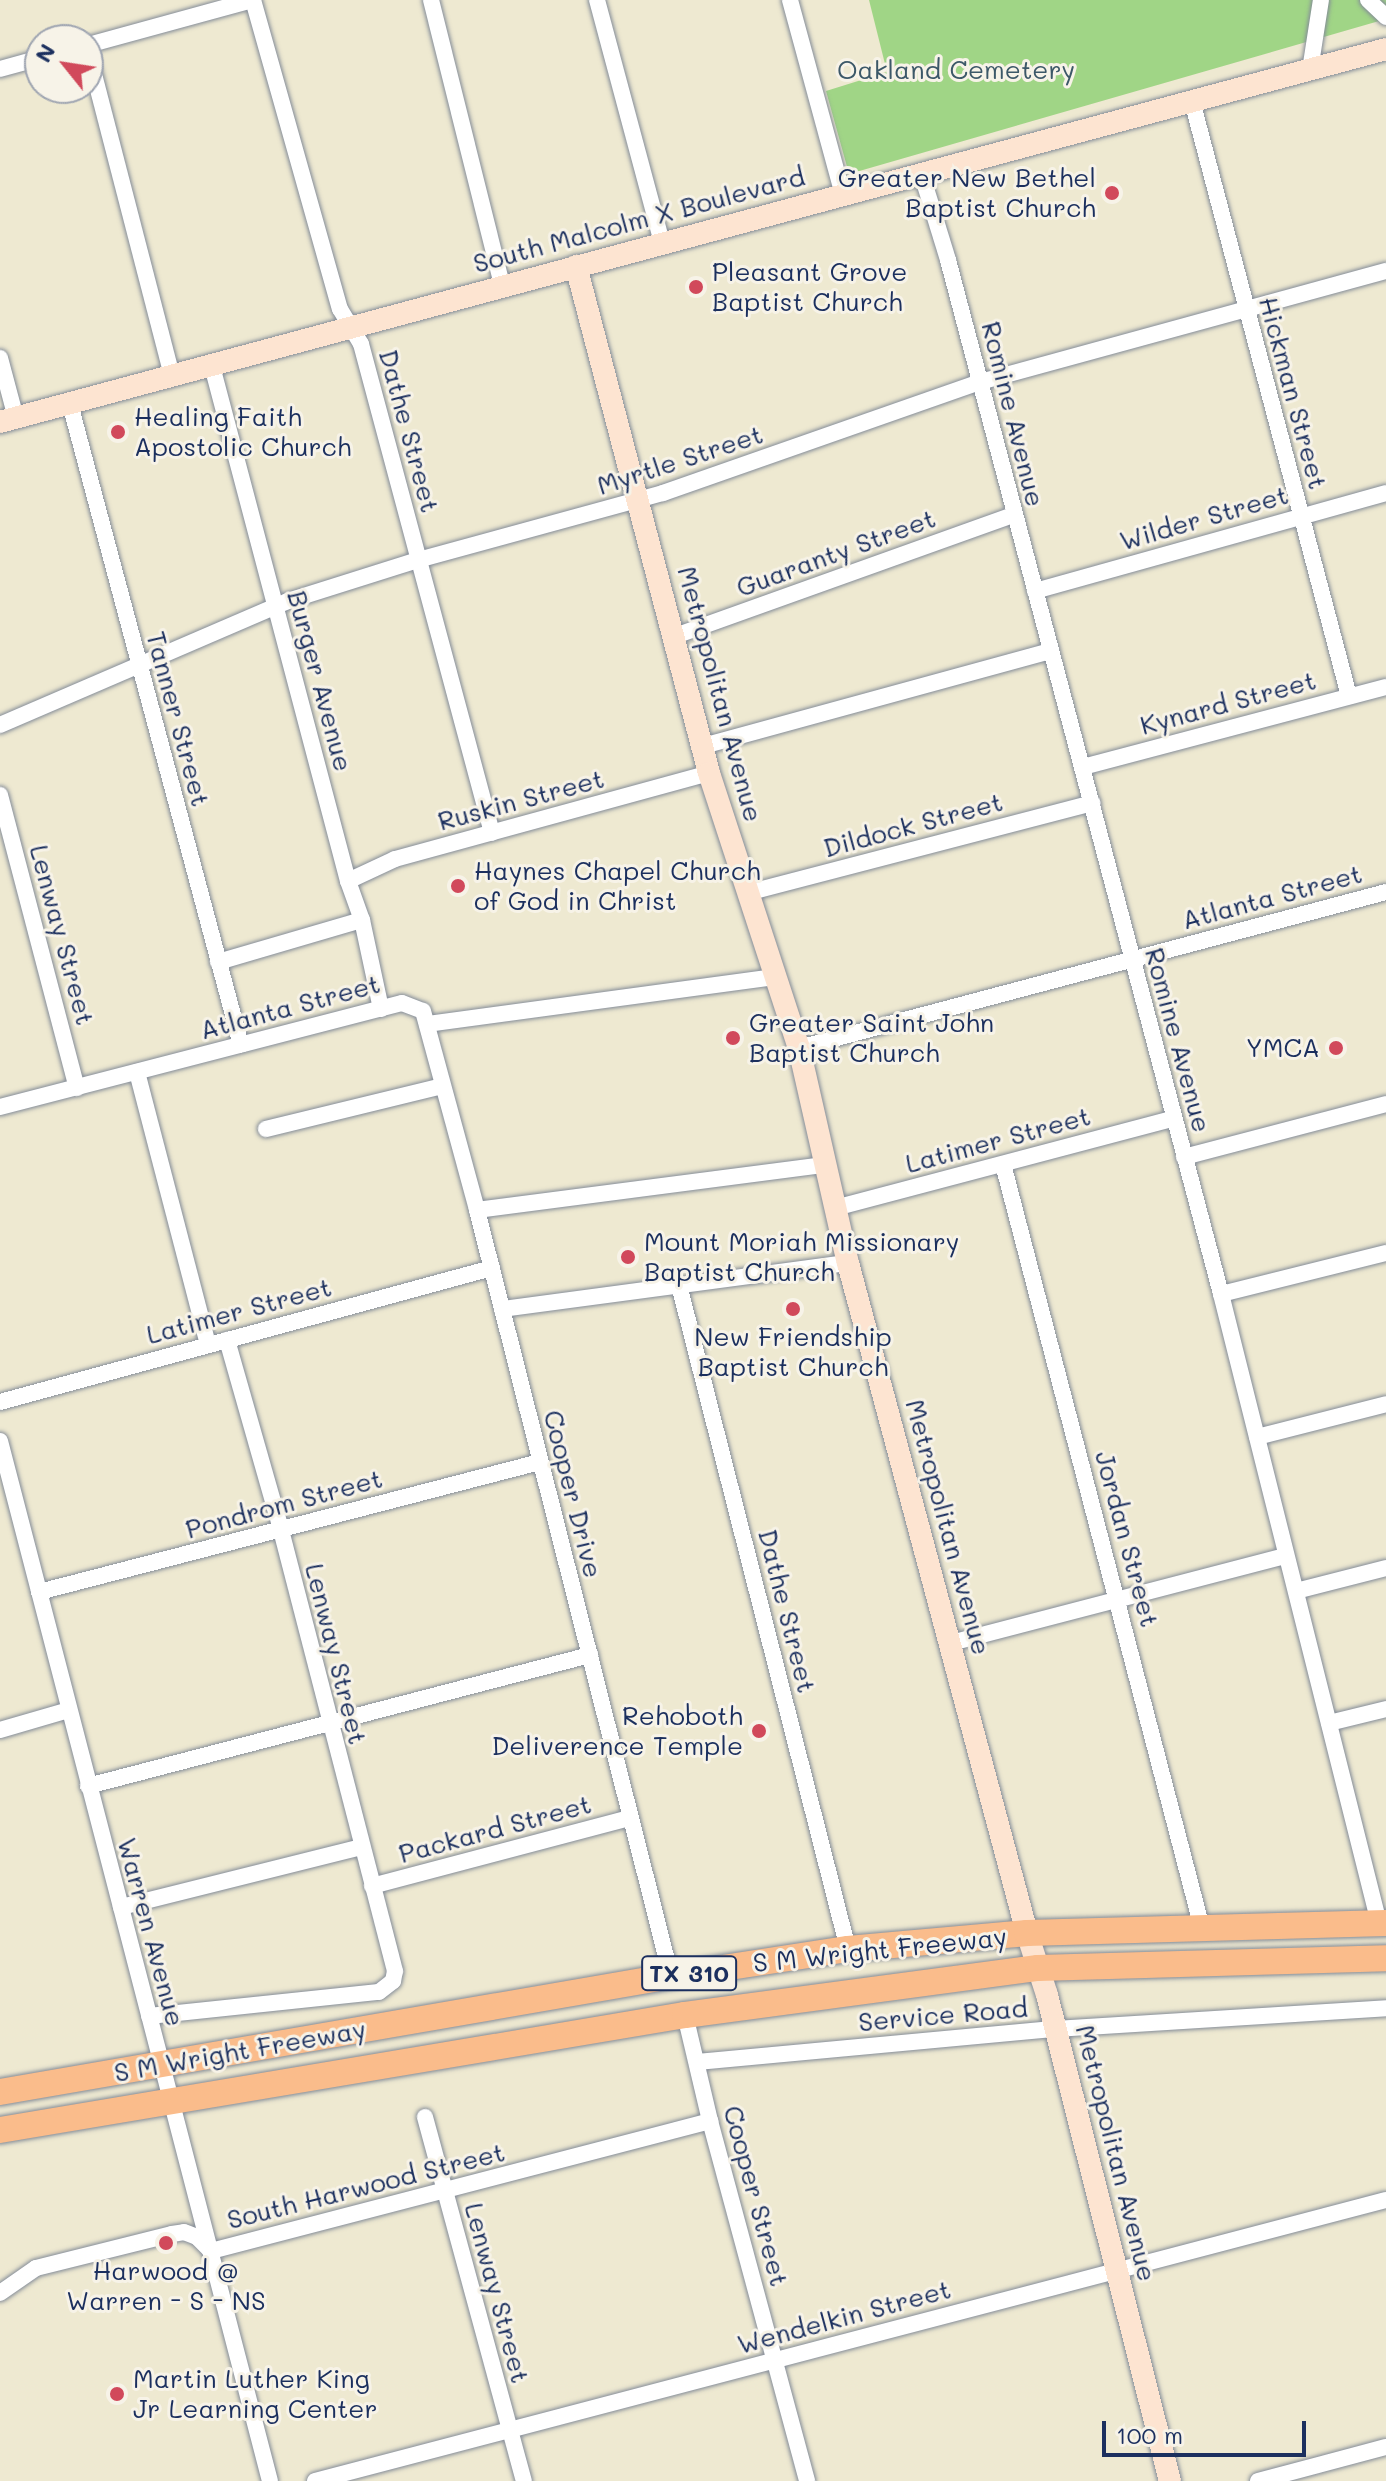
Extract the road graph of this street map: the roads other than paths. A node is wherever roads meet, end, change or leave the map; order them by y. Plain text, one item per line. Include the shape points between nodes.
1 (253, 0) edge
2 (431, 0) edge
3 (597, 0) edge
4 (790, 0) edge
5 (1321, 0) edge
6 (1368, 0) edge
7 (1386, 17) edge
8 (104, 43) edge
9 (1386, 49) edge
10 (24, 62) edge
11 (0, 69) edge
12 (1310, 70) junction
13 (1192, 101) junction
14 (102, 104) edge
15 (921, 172) junction
16 (843, 195) junction
17 (662, 242) junction
18 (576, 266) junction
19 (1386, 271) edge
20 (502, 285) junction
21 (1246, 309) junction
22 (351, 328) junction
23 (0, 358) edge
24 (212, 366) junction
25 (172, 376) junction
26 (980, 382) junction
27 (70, 404) junction
28 (8, 420) edge
29 (1386, 493) edge
30 (639, 501) junction
31 (1013, 515) junction
32 (1300, 516) junction
33 (418, 560) junction
34 (1035, 591) junction
35 (275, 607) junction
36 (675, 636) junction
37 (1051, 651) junction
38 (138, 665) junction
39 (1386, 687) edge
40 (1349, 696) junction
41 (0, 725) edge
42 (703, 746) junction
43 (1083, 767) junction
44 (709, 773) junction
45 (0, 795) edge
46 (1092, 803) junction
47 (492, 833) junction
48 (348, 881) junction
49 (1386, 892) edge
50 (747, 893) junction
51 (362, 920) junction
52 (1131, 959) junction
53 (218, 962) junction
54 (776, 977) junction
55 (381, 1009) junction
56 (427, 1024) junction
57 (241, 1045) junction
58 (799, 1048) junction
59 (137, 1072) junction
60 (442, 1086) junction
61 (77, 1088) junction
62 (1386, 1104) edge
63 (0, 1107) edge
64 (1173, 1119) junction
65 (266, 1129) dead end
66 (1184, 1157) junction
67 (1003, 1164) junction
68 (824, 1165) junction
69 (835, 1208) junction
70 (477, 1210) junction
71 (1386, 1253) edge
72 (848, 1263) junction
73 (492, 1268) junction
74 (679, 1285) junction
75 (1221, 1294) junction
76 (502, 1309) junction
77 (227, 1340) junction
78 (208, 1345) junction
79 (0, 1402) edge
80 (1386, 1404) edge
81 (1257, 1437) junction
82 (0, 1441) edge
83 (540, 1462) junction
84 (280, 1530) junction
85 (1286, 1556) junction
86 (1386, 1568) edge
87 (1296, 1591) junction
88 (39, 1592) junction
89 (1118, 1597) junction
90 (951, 1643) junction
91 (590, 1655) junction
92 (1386, 1709) edge
93 (69, 1710) junction
94 (328, 1723) junction
95 (1329, 1723) junction
96 (0, 1730) edge
97 (88, 1786) junction
98 (630, 1818) junction
99 (361, 1847) junction
100 (372, 1886) junction
101 (121, 1907) junction
102 (1383, 1923) edge
103 (1202, 1928) junction
104 (1027, 1933) junction
105 (848, 1949) junction
106 (1386, 1958) edge
107 (1038, 1968) junction
108 (671, 1976) junction
109 (1386, 2008) edge
110 (685, 2015) junction
111 (149, 2016) junction
112 (1055, 2029) junction
113 (697, 2062) junction
114 (162, 2065) junction
115 (0, 2092) edge
116 (173, 2102) junction
117 (425, 2117) dead end
118 (710, 2121) junction
119 (0, 2130) edge
120 (445, 2192) junction
121 (1386, 2200) edge
122 (211, 2251) junction
123 (1117, 2272) junction
124 (0, 2293) edge
125 (775, 2359) junction
126 (509, 2431) junction
127 (1386, 2447) edge
128 (270, 2481) edge
129 (315, 2481) edge
130 (524, 2481) edge
131 (807, 2481) edge
132 (1170, 2481) edge
133 (1258, 2481) edge

1 - 8 street
1 - 22 street, Dathe Street via 340,309
2 - 20 street
3 - 17 street
4 - 16 street
5 - 12 street
6 - 7 street
9 - 12 street, South Malcolm X Boulevard
10 - 11 street
12 - 13 street, South Malcolm X Boulevard
13 - 15 street, South Malcolm X Boulevard
13 - 21 street, Hickman Street
14 - 25 street
15 - 16 street, South Malcolm X Boulevard
15 - 26 street, Romine Avenue
16 - 17 street, South Malcolm X Boulevard
17 - 18 street, South Malcolm X Boulevard
18 - 20 street, South Malcolm X Boulevard
18 - 30 street, Metropolitan Avenue
19 - 21 street, Myrtle Street
20 - 22 street, South Malcolm X Boulevard
21 - 26 street, Myrtle Street
21 - 32 street, Hickman Street
22 - 24 street, South Malcolm X Boulevard
22 - 33 street, Dathe Street via 361,344
23 - 28 street
24 - 25 street, South Malcolm X Boulevard
24 - 35 street, Burger Avenue
25 - 27 street, South Malcolm X Boulevard
26 - 30 street, Myrtle Street
26 - 31 street, Romine Avenue
27 - 28 street, South Malcolm X Boulevard
27 - 38 street, Tanner Street
29 - 32 street, Wilder Street
30 - 33 street, Myrtle Street
30 - 36 street, Metropolitan Avenue
31 - 34 street, Romine Avenue
31 - 36 street, Guaranty Street
32 - 34 street, Wilder Street
32 - 40 street, Hickman Street
33 - 35 street, Myrtle Street
33 - 47 street, Dathe Street
34 - 37 street, Romine Avenue
35 - 38 street, Myrtle Street
35 - 48 street, Burger Avenue
36 - 42 street, Metropolitan Avenue
37 - 42 street
37 - 43 street, Romine Avenue
38 - 41 street, Myrtle Street
38 - 53 street, Tanner Street
39 - 40 street, Kynard Street
40 - 43 street, Kynard Street
42 - 44 street, Metropolitan Avenue
43 - 46 street, Romine Avenue
44 - 47 street, Ruskin Street
44 - 50 street, Metropolitan Avenue
45 - 61 street, Lenway Street
46 - 50 street, Dildock Street
46 - 52 street, Romine Avenue
47 - 48 street, Ruskin Street via 395,859
48 - 51 street, Burger Avenue
49 - 52 street, Atlanta Street
50 - 54 street, Metropolitan Avenue
51 - 53 street
51 - 55 street, Burger Avenue
52 - 58 street, Atlanta Street
52 - 64 street, Romine Avenue
53 - 57 street, Tanner Street
54 - 56 street
54 - 58 street, Metropolitan Avenue
55 - 56 street, Atlanta Street via 402,1003 416,1006
55 - 57 street, Atlanta Street
56 - 60 street, Cooper Drive
57 - 59 street, Atlanta Street
58 - 68 street, Metropolitan Avenue
59 - 61 street, Atlanta Street
59 - 78 street
60 - 65 street
60 - 70 street, Cooper Drive
61 - 63 street, Atlanta Street
62 - 66 street
64 - 66 street, Romine Avenue
64 - 67 street, Latimer Street
66 - 75 street, Romine Avenue
67 - 69 street, Latimer Street
67 - 89 street, Jordan Street
68 - 69 street, Metropolitan Avenue
68 - 70 street
69 - 72 street, Metropolitan Avenue
70 - 73 street, Cooper Drive
71 - 75 street
72 - 74 street
72 - 90 street, Metropolitan Avenue
73 - 76 street, Cooper Drive
73 - 77 street, Latimer Street
74 - 76 street
74 - 105 street, Dathe Street
75 - 81 street, Romine Avenue
76 - 83 street, Cooper Drive
77 - 78 street, Latimer Street
77 - 84 street, Lenway Street
78 - 79 street, Latimer Street
80 - 81 street
81 - 85 street, Romine Avenue
82 - 88 street, Warren Avenue
83 - 84 street, Pondrom Street
83 - 91 street, Cooper Drive
84 - 88 street, Pondrom Street
84 - 94 street, Lenway Street
85 - 87 street, Romine Avenue
85 - 89 street
86 - 87 street
87 - 95 street, Romine Avenue
88 - 93 street, Warren Avenue
89 - 90 street
89 - 103 street, Jordan Street
90 - 104 street, Metropolitan Avenue
91 - 94 street
91 - 98 street, Cooper Drive
92 - 95 street
93 - 96 street
93 - 97 street, Warren Avenue
94 - 97 street
94 - 99 street, Lenway Street
95 - 102 street, Romine Avenue
97 - 101 street, Warren Avenue
98 - 100 street, Packard Street
98 - 108 street, Cooper Drive
99 - 100 street, Lenway Street
99 - 101 street
100 - 111 street, Lenway Street via 395,1971 393,1981 379,1992
101 - 111 street, Warren Avenue
102 - 103 main road, S M Wright Freeway / TX 310
103 - 104 main road, S M Wright Freeway / TX 310
104 - 105 main road, S M Wright Freeway / TX 310
104 - 107 street, Metropolitan Avenue
105 - 108 main road, S M Wright Freeway / TX 310
106 - 107 main road, S M Wright Freeway / TX 310
107 - 110 main road, S M Wright Freeway / TX 310
107 - 112 street, Metropolitan Avenue
108 - 114 main road, S M Wright Freeway / TX 310
109 - 112 street, Service Road
110 - 113 street, Cooper Street
110 - 116 main road, S M Wright Freeway / TX 310
111 - 114 street, Warren Avenue
112 - 113 street, Service Road
112 - 123 street, Metropolitan Avenue
113 - 118 street, Cooper Street
114 - 115 main road, S M Wright Freeway / TX 310
114 - 116 street, Warren Avenue
116 - 119 main road, S M Wright Freeway / TX 310
116 - 122 street, Warren Avenue
117 - 120 street, Lenway Street
118 - 120 street, South Harwood Street
118 - 125 street, Cooper Street
120 - 122 street, South Harwood Street
120 - 126 street, Lenway Street
121 - 123 street, Wendelkin Street
122 - 124 street, South Harwood Street via 197,2237 172,2234 36,2268
122 - 128 street, Warren Avenue
123 - 125 street, Wendelkin Street
123 - 132 street, Metropolitan Avenue
125 - 126 street, Wendelkin Street
125 - 131 street, Cooper Street
126 - 129 street, Wendelkin Street
126 - 130 street, Lenway Street
127 - 133 street

